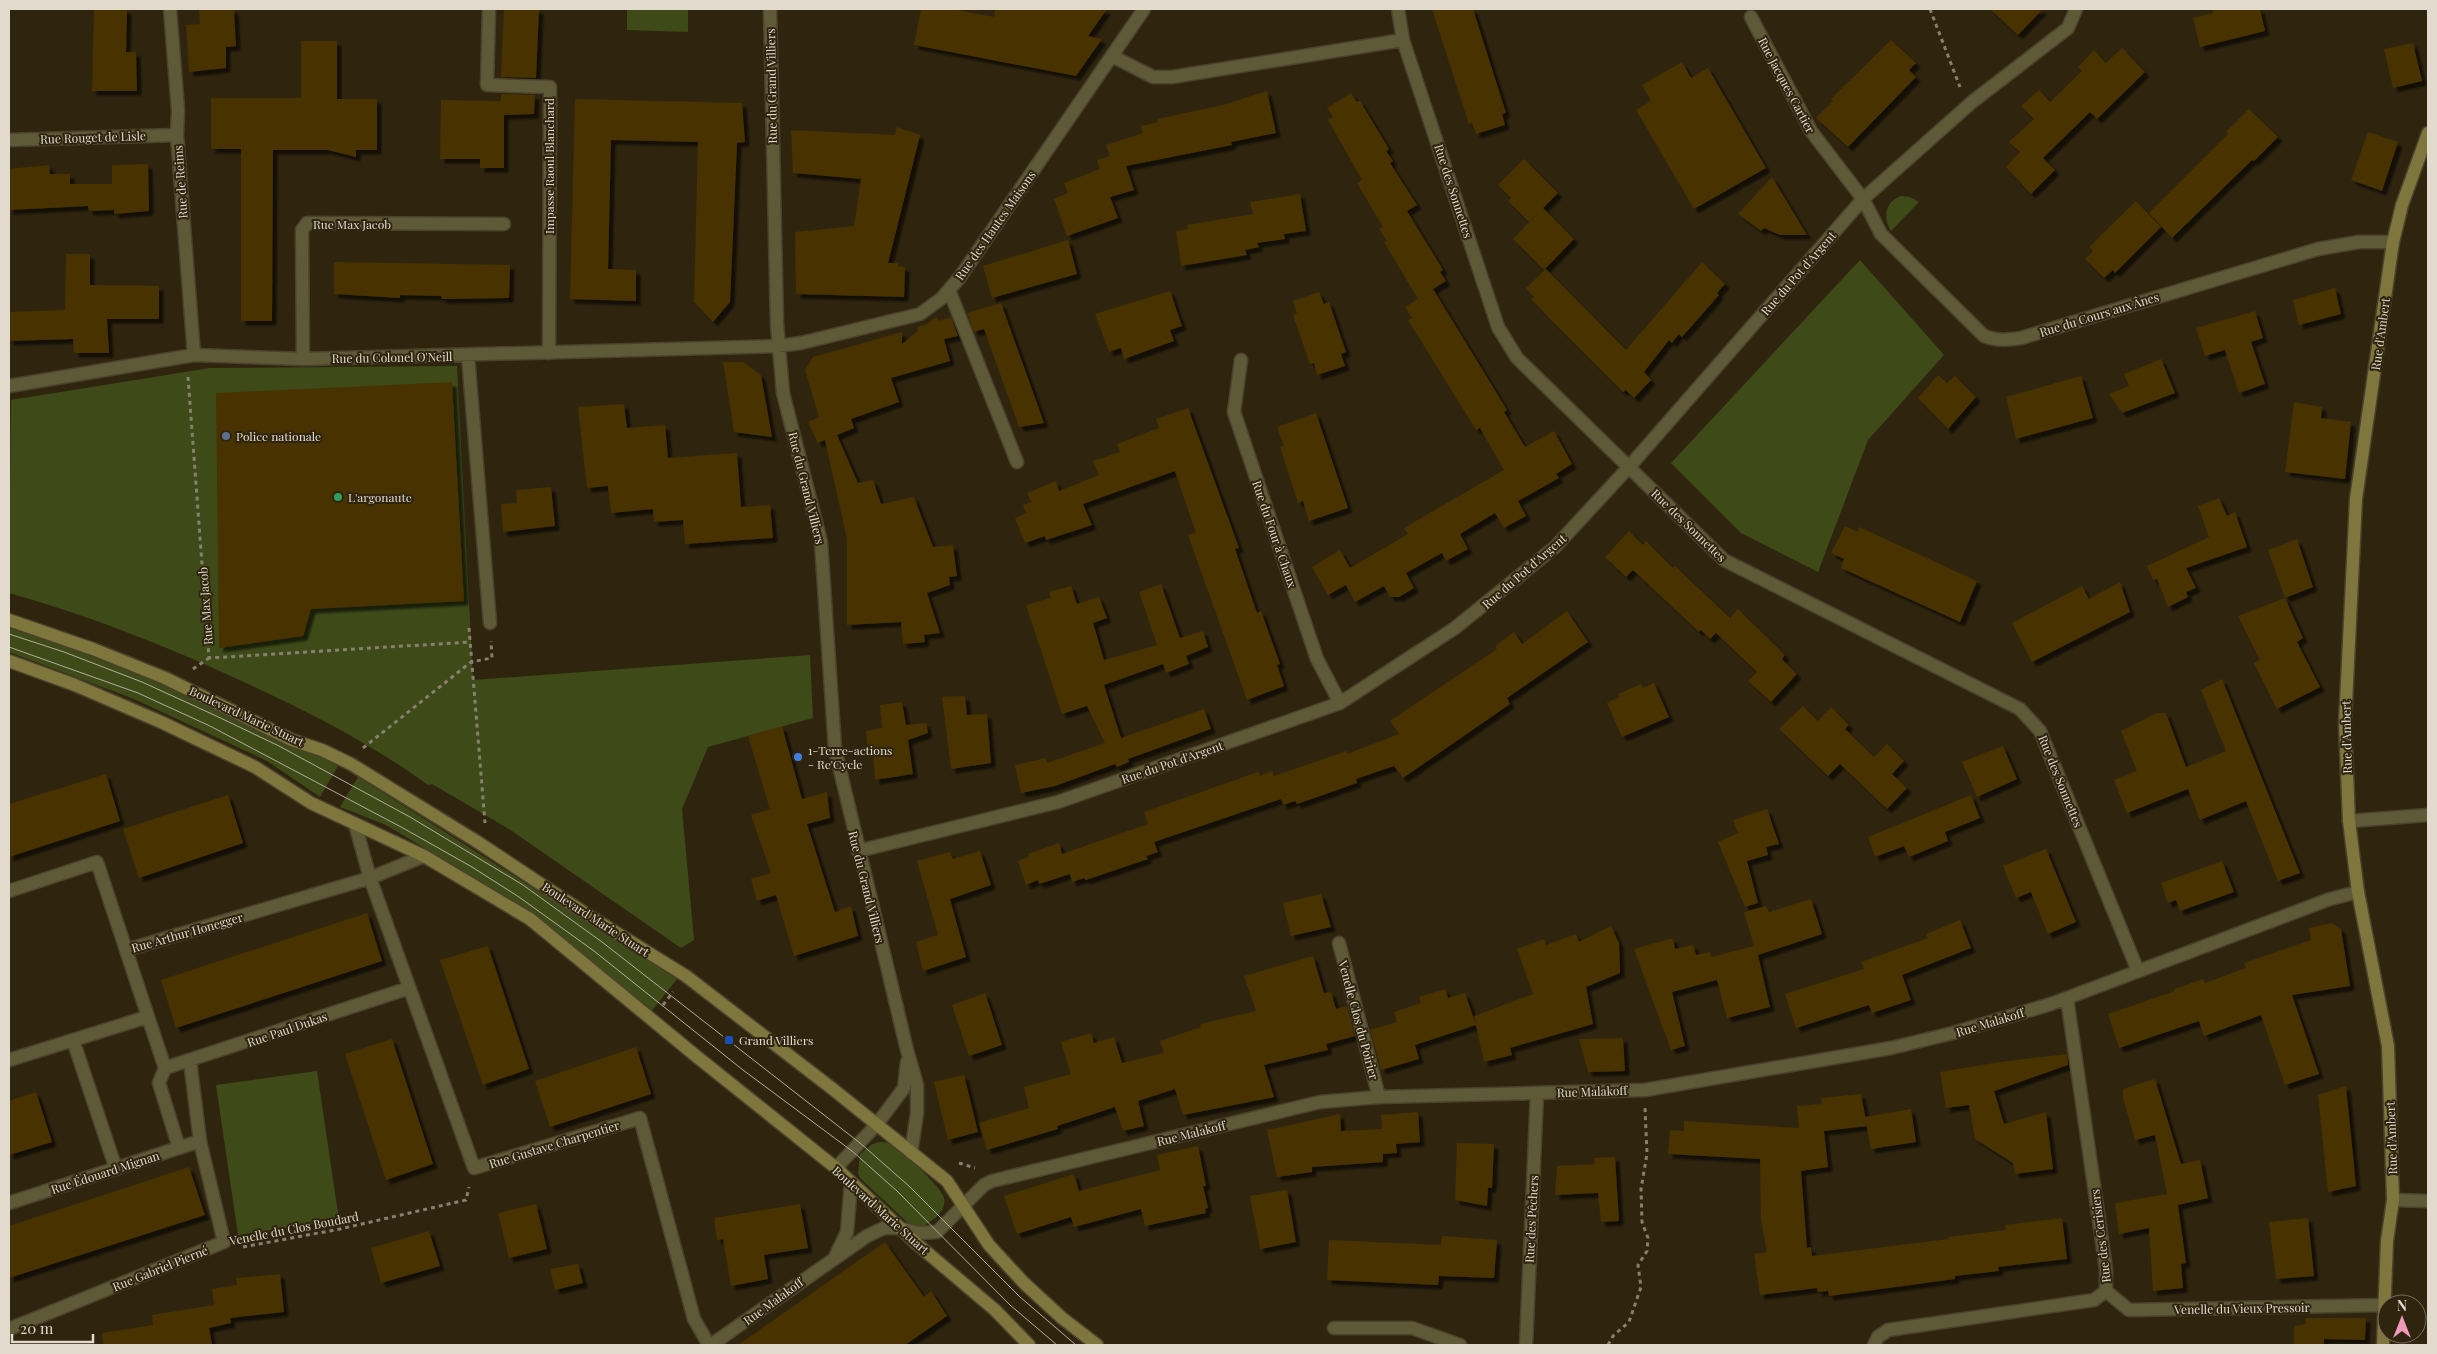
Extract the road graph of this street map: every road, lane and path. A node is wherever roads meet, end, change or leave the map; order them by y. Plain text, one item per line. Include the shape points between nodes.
1 (170, 9) edge
2 (488, 9) edge
3 (770, 9) edge
4 (1144, 9) edge
5 (1398, 9) edge
6 (1930, 9) edge
7 (2076, 9) edge
8 (1751, 17) dead end
9 (1403, 40) junction
10 (1112, 56) junction
11 (1972, 102) junction
12 (2428, 133) edge
13 (177, 135) junction
14 (9, 140) edge
15 (1863, 199) junction
16 (504, 224) dead end
17 (2393, 242) junction
18 (949, 290) junction
19 (778, 346) junction
20 (549, 353) junction
21 (194, 355) junction
22 (468, 356) junction
23 (302, 359) junction
24 (1241, 360) dead end
25 (9, 386) edge
26 (1018, 462) dead end
27 (1629, 466) junction
28 (9, 620) edge
29 (490, 622) dead end
30 (210, 658) junction
31 (492, 658) dead end
32 (9, 661) edge
33 (471, 662) junction
34 (186, 673) dead end
35 (1340, 703) junction
36 (365, 747) dead end
37 (2428, 816) edge
38 (2349, 821) junction
39 (355, 824) junction
40 (486, 831) dead end
41 (858, 851) junction
42 (424, 856) junction
43 (370, 878) junction
44 (9, 892) edge
45 (2358, 892) junction
46 (1339, 943) dead end
47 (126, 950) junction
48 (2138, 970) junction
49 (409, 988) junction
50 (676, 988) dead end
51 (2067, 998) junction
52 (659, 1011) dead end
53 (147, 1017) junction
54 (73, 1040) junction
55 (907, 1050) junction
56 (9, 1060) edge
57 (190, 1061) junction
58 (165, 1068) junction
59 (1645, 1090) junction
60 (1537, 1093) junction
61 (1379, 1097) junction
62 (877, 1124) junction
63 (200, 1141) junction
64 (179, 1148) junction
65 (911, 1153) junction
66 (952, 1161) dead end
67 (474, 1168) junction
68 (836, 1168) junction
69 (116, 1169) junction
70 (979, 1169) dead end
71 (851, 1182) junction
72 (2393, 1200) junction
73 (2428, 1201) edge
74 (9, 1203) edge
75 (963, 1206) junction
76 (900, 1228) junction
77 (234, 1248) dead end
78 (835, 1257) junction
79 (2106, 1292) junction
80 (2384, 1294) edge
81 (2377, 1304) edge
82 (1334, 1328) dead end
83 (9, 1329) edge
84 (710, 1345) edge
85 (1029, 1345) edge
86 (1097, 1345) edge
87 (1460, 1345) edge
88 (1526, 1345) edge
89 (1608, 1345) edge
90 (1874, 1345) edge

1 - 13 street, Rue de Reims
2 - 20 street, Impasse Raoul Blanchard via 487,85 550,87
3 - 19 street, Rue du Grand Villiers
4 - 10 street, Rue des Hautes Maisons
5 - 9 street, Rue des Sonnettes
6 - 11 path via 1960,87
7 - 11 street, Rue du Pot d'Argent via 2068,28
8 - 15 street, Rue Jacques Cartier via 1811,131
9 - 10 street via 1172,77 1153,77
9 - 27 street, Rue des Sonnettes via 1498,327 1517,358
10 - 18 street, Rue des Hautes Maisons
11 - 15 street, Rue du Pot d'Argent
12 - 17 main road, Rue d'Ambert via 2402,205
13 - 14 street, Rue Rouget de Lisle
13 - 21 street, Rue de Reims
15 - 17 street, Rue du Cours aux Ânes via 1881,234 1984,336 1997,340 2021,338 2318,249 2359,242
15 - 27 street, Rue du Pot d'Argent
16 - 23 street, Rue Max Jacob via 307,223 302,230
17 - 38 main road, Rue d'Ambert via 2356,498 2345,688
18 - 19 street, Rue des Hautes Maisons via 920,314
18 - 26 street
19 - 20 street, Rue du Colonel O'Neill
19 - 41 street, Rue du Grand Villiers via 783,393 821,542 835,749
20 - 22 street, Rue du Colonel O'Neill
21 - 23 street, Rue du Colonel O'Neill
21 - 25 street, Rue du Colonel O'Neill
21 - 30 path, Rue Max Jacob via 188,377
22 - 23 street, Rue du Colonel O'Neill
22 - 29 street
24 - 35 street, Rue du Four à Chaux via 1234,412 1318,660
27 - 35 street, Rue du Pot d'Argent via 1555,547 1455,628
27 - 48 street, Rue des Sonnettes via 1724,560 2020,709 2040,731
28 - 62 main road, Boulevard Marie Stuart via 156,674 292,740 351,764 686,976
30 - 33 path, Rue Max Jacob via 470,642
30 - 34 path
31 - 33 path
32 - 39 main road, Boulevard Marie Stuart via 161,722 255,767 311,803
33 - 36 path
33 - 40 path
35 - 41 street, Rue du Pot d'Argent via 1058,802
37 - 38 street
38 - 45 main road, Rue d'Ambert
39 - 42 main road, Boulevard Marie Stuart
39 - 43 street, Rue Gustave Charpentier
41 - 55 street, Rue du Grand Villiers
42 - 43 street, Rue Arthur Honegger
42 - 68 main road, Boulevard Marie Stuart via 530,919
43 - 47 street, Rue Arthur Honegger
43 - 49 street, Rue Gustave Charpentier
44 - 47 street, Rue Arthur Honegger via 97,862
45 - 48 street, Rue Malakoff via 2330,899
45 - 72 main road, Rue d'Ambert via 2388,1046
46 - 61 street, Venelle Clos du Poirier
47 - 53 street
48 - 51 street, Rue Malakoff
49 - 57 street, Rue Paul Dukas
49 - 67 street, Rue Gustave Charpentier
50 - 52 path
51 - 59 street, Rue Malakoff via 1953,1033 1891,1048
51 - 79 street, Rue des Cerisiers via 2106,1269
53 - 54 street
53 - 58 street
54 - 56 street
54 - 69 street
55 - 62 street, Rue du Grand Villiers via 904,1088
55 - 65 street, Rue du Grand Villiers via 918,1086
57 - 58 street, Rue Paul Dukas
57 - 63 street, Rue Gabriel Pierné
58 - 64 street via 159,1083
59 - 60 street, Rue Malakoff
59 - 89 path via 1647,1154 1641,1189 1647,1251 1638,1265 1641,1287 1629,1322
60 - 61 street, Rue Malakoff
60 - 88 street, Rue des Pêchers
61 - 75 street, Rue Malakoff via 1320,1102 992,1182 984,1185
62 - 65 main road, Boulevard Marie Stuart
62 - 68 street, Rue du Grand Villiers
63 - 64 street, Rue Édouard Mignan
63 - 83 street, Rue Gabriel Pierné via 224,1242
64 - 69 street, Rue Édouard Mignan
65 - 75 main road, Boulevard Marie Stuart via 946,1181
66 - 70 path
67 - 77 path, Venelle du Clos Boudard via 466,1200 340,1229
67 - 84 street, Rue Gustave Charpentier via 640,1118 694,1318
68 - 71 main road, Boulevard Marie Stuart
69 - 74 street, Rue Édouard Mignan
71 - 76 main road, Boulevard Marie Stuart
71 - 78 street, Rue Malakoff via 847,1232
72 - 73 street
72 - 80 main road, Rue d'Ambert
75 - 76 street, Rue Malakoff via 937,1232 919,1233
75 - 86 main road, Boulevard Marie Stuart via 989,1245 1024,1283
76 - 78 street, Rue Malakoff via 884,1228 875,1232
76 - 85 main road, Boulevard Marie Stuart via 995,1310
78 - 84 street, Rue Malakoff
79 - 81 street, Venelle du Vieux Pressoir via 2129,1310
79 - 90 street, Rue des Cerisiers via 2094,1300 1888,1330 1878,1336
82 - 87 street via 1412,1328

